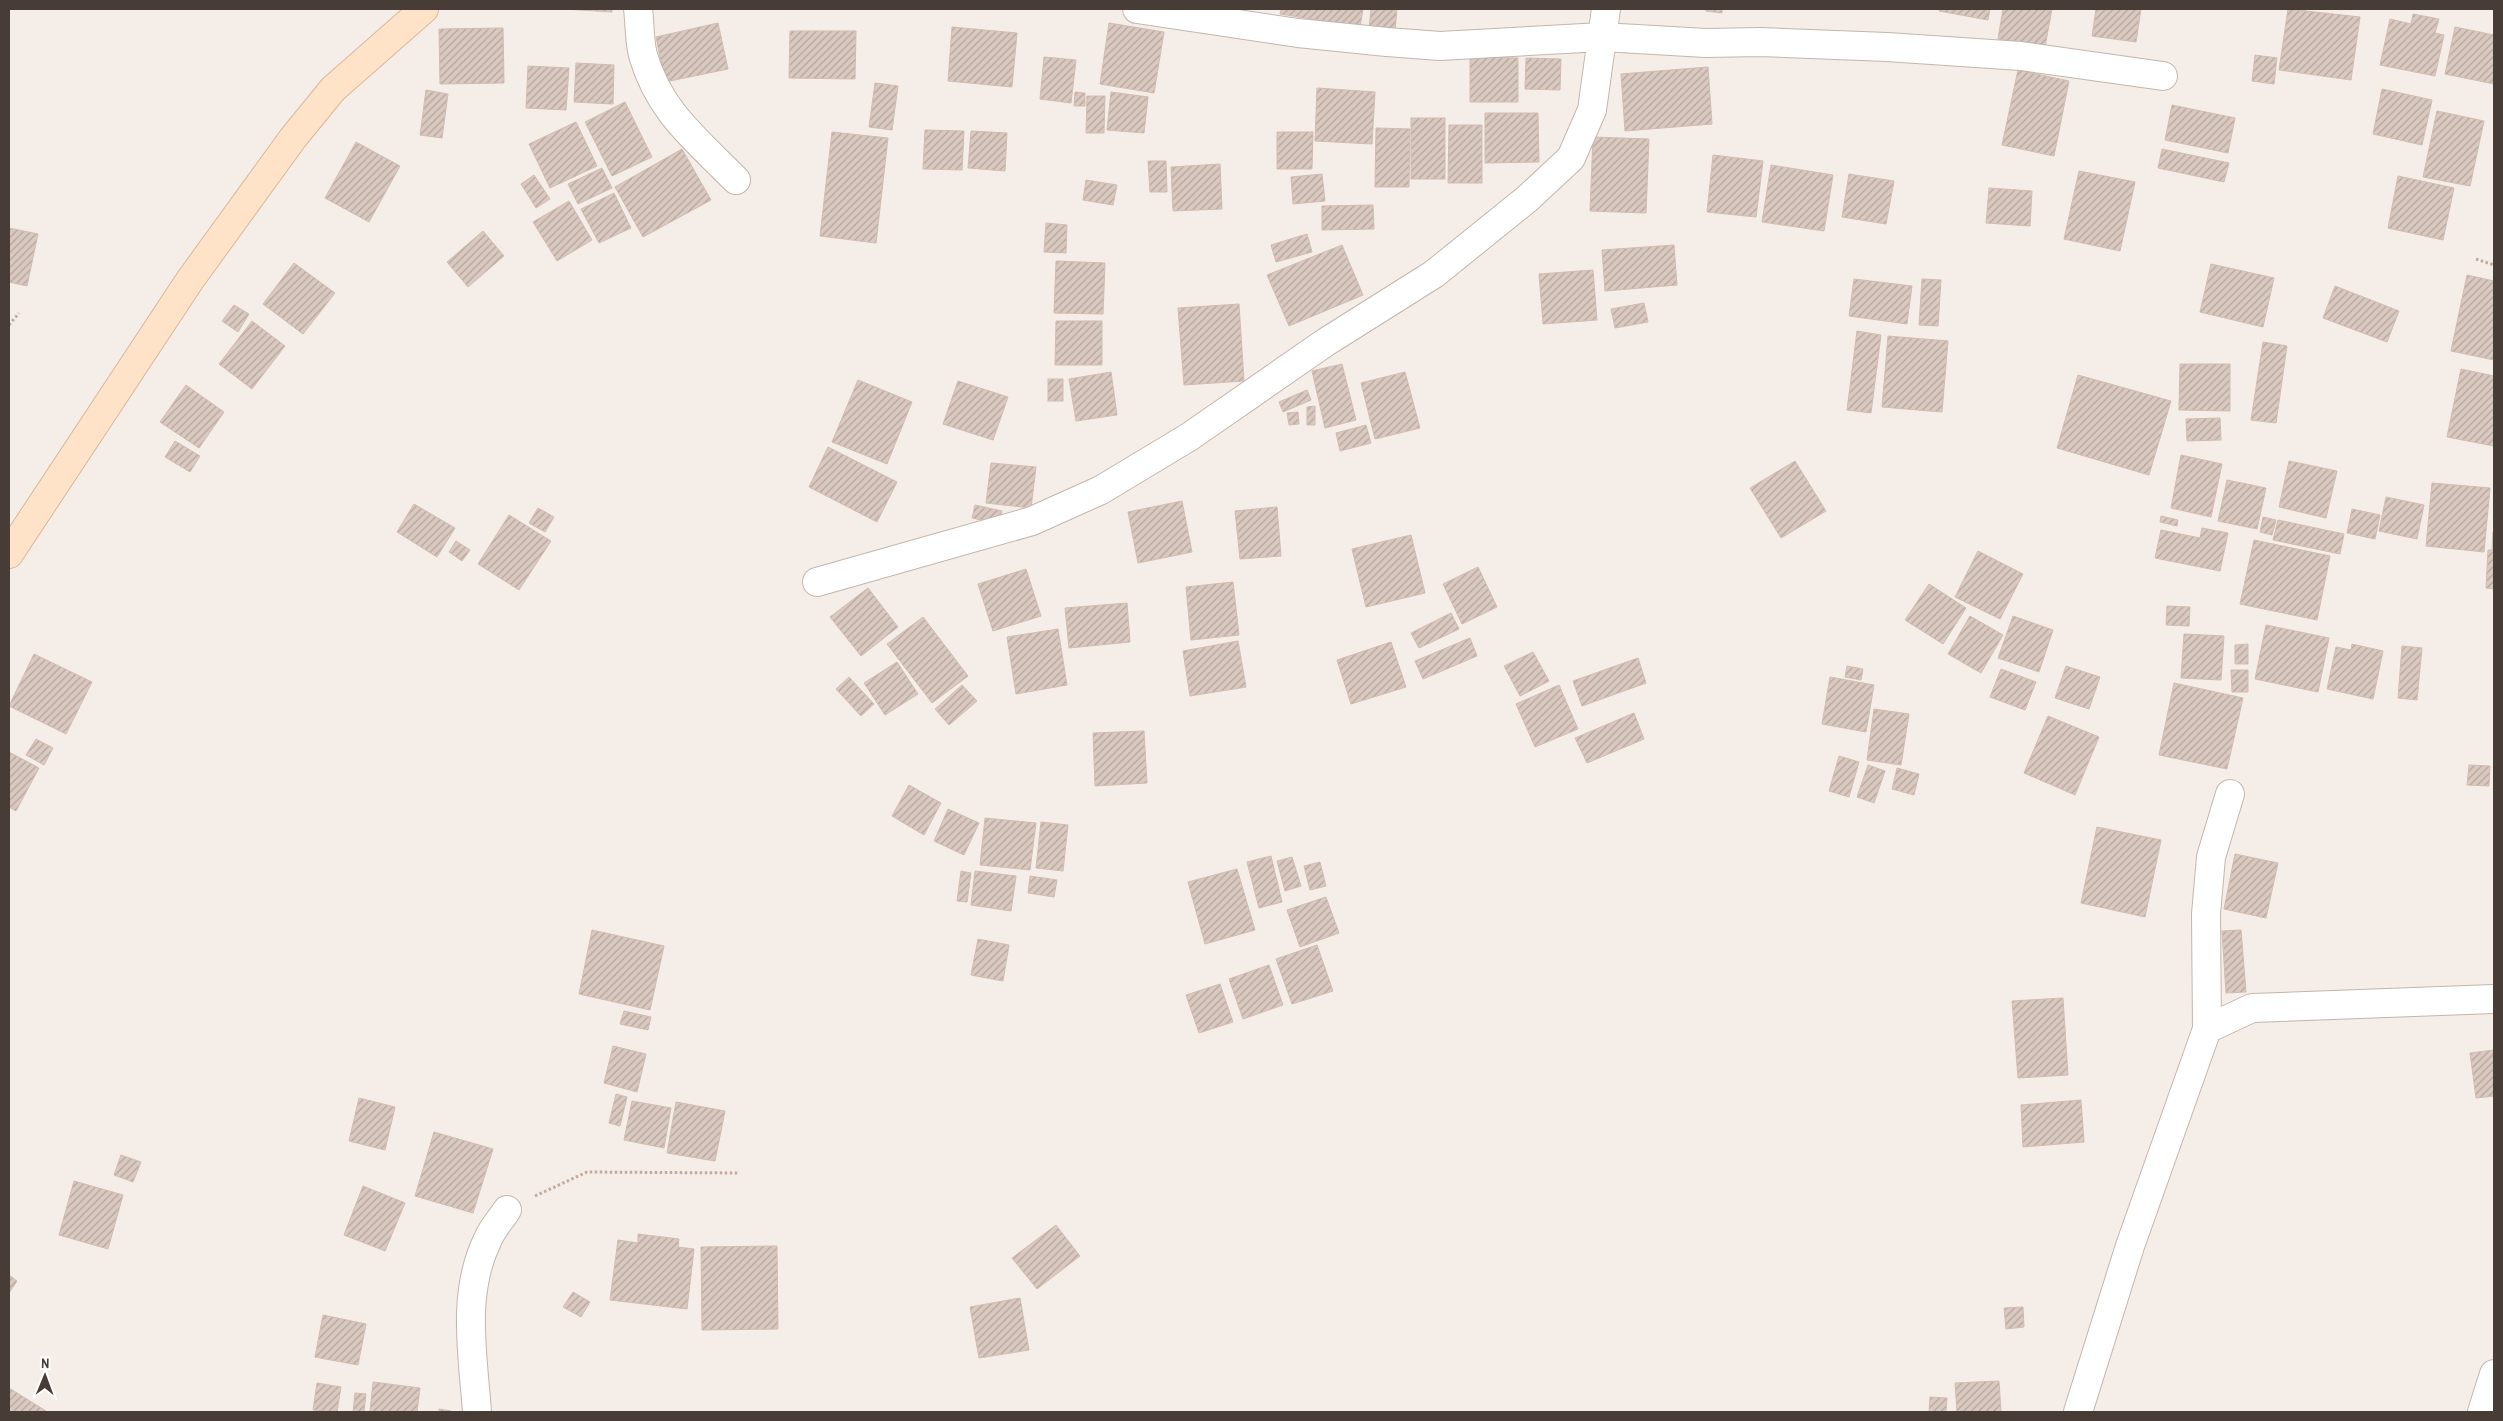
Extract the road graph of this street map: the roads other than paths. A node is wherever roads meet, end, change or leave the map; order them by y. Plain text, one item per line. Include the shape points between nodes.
1 (424, 9) edge
2 (638, 9) edge
3 (1137, 9) edge
4 (1606, 9) edge
5 (1602, 38) junction
6 (2163, 76) dead end
7 (736, 180) dead end
8 (9, 554) edge
9 (817, 582) dead end
10 (2230, 794) dead end
11 (2494, 1000) edge
12 (2206, 1028) junction
13 (507, 1210) road end
14 (2494, 1374) edge
15 (477, 1412) edge
16 (2078, 1412) edge
17 (2482, 1412) edge

1 - 8 street via 334,89 294,138 190,280
2 - 7 street via 642,54 661,100 678,123
3 - 5 street via 1298,33 1440,46
4 - 5 street
5 - 6 street via 1887,46 2021,56
5 - 9 street via 1592,110 1572,158 1527,200 1434,274 1326,342 1189,437 1101,490 1032,521
10 - 12 street via 2211,857 2206,914
11 - 12 street via 2252,1008
12 - 16 street via 2130,1246
13 - 15 street via 488,1239 474,1280 470,1325
14 - 17 street

